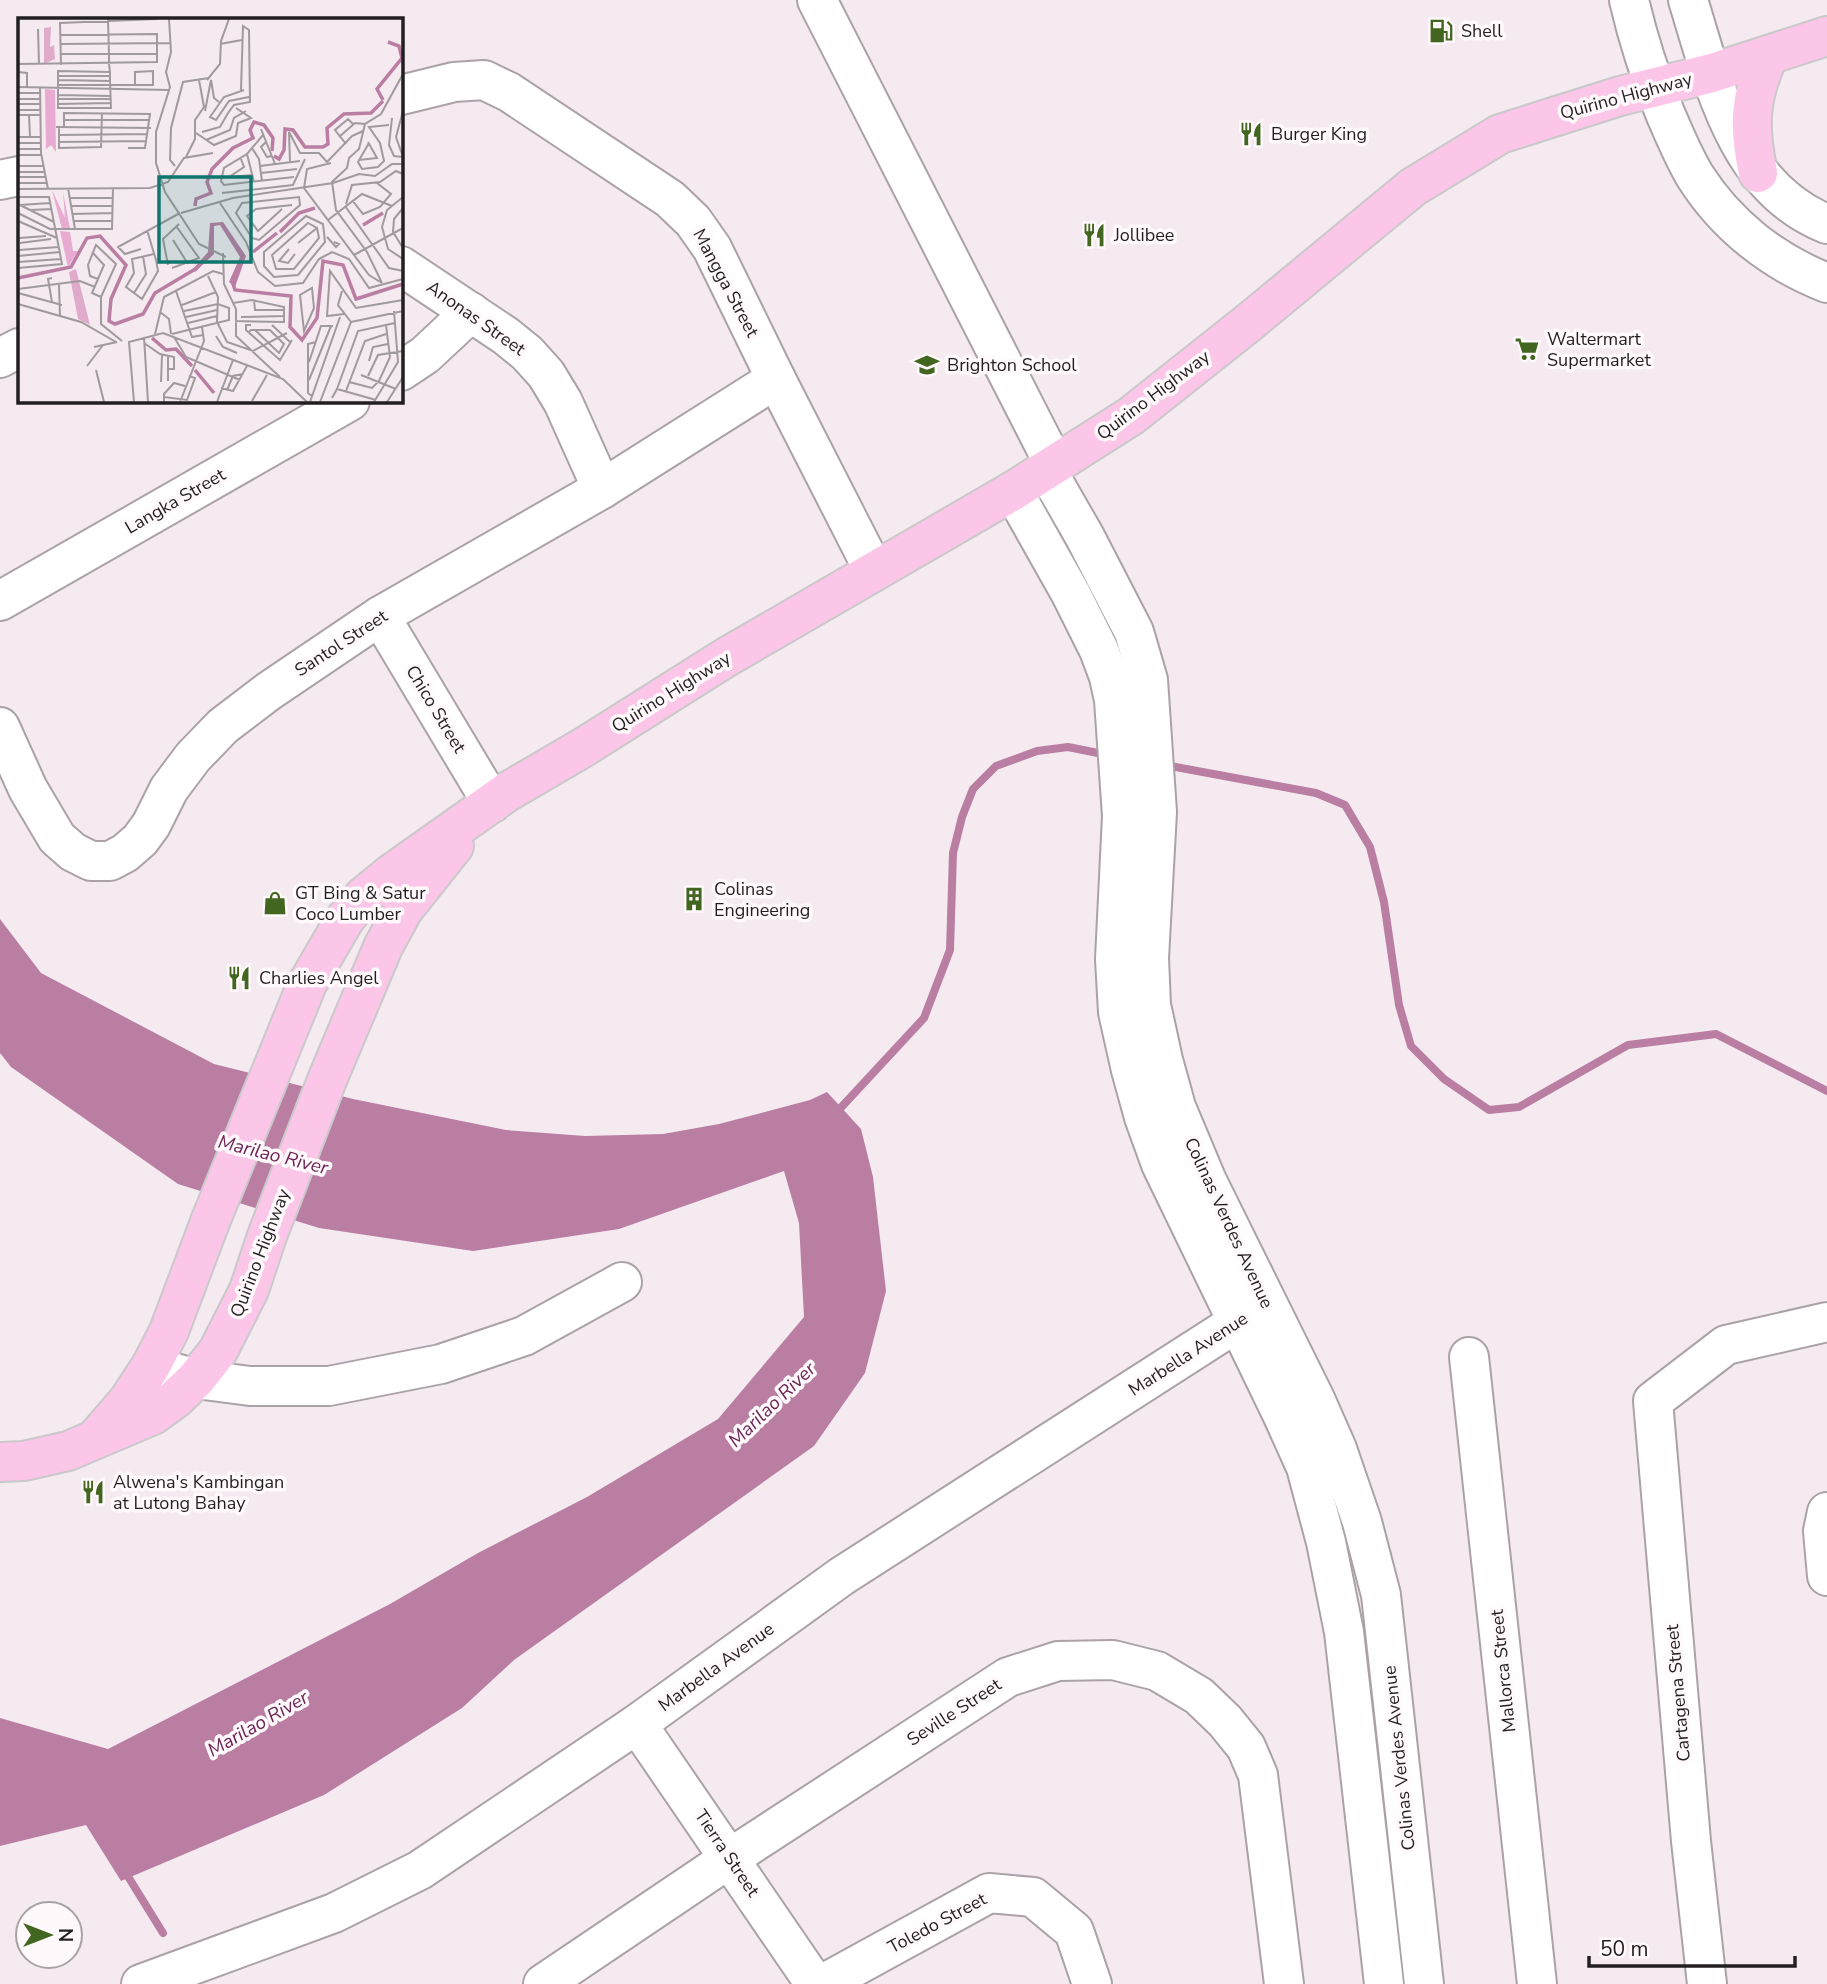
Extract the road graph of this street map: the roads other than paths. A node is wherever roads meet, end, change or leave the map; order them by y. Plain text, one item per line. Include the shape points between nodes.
1 (817, 0) edge
2 (1629, 0) edge
3 (1688, 0) edge
4 (1827, 36) edge
5 (1769, 55) junction
6 (1712, 73) junction
7 (1655, 87) junction
8 (402, 95) edge
9 (1758, 173) junction
10 (18, 176) edge
11 (0, 180) edge
12 (1827, 224) edge
13 (402, 267) edge
14 (1827, 283) edge
15 (471, 312) junction
16 (18, 349) edge
17 (0, 358) edge
18 (402, 370) edge
19 (776, 379) junction
20 (348, 402) edge
21 (1050, 466) junction
22 (602, 489) junction
23 (1013, 491) junction
24 (874, 571) junction
25 (0, 601) edge
26 (380, 616) junction
27 (1134, 718) junction
28 (0, 727) edge
29 (492, 803) junction
30 (622, 1282) dead end
31 (1252, 1313) junction
32 (1827, 1322) edge
33 (1469, 1357) dead end
34 (151, 1366) junction
35 (196, 1379) junction
36 (96, 1438) junction
37 (0, 1462) edge
38 (1827, 1512) edge
39 (1827, 1576) edge
40 (637, 1724) junction
41 (730, 1858) junction
42 (141, 1984) edge
43 (543, 1984) edge
44 (815, 1984) edge
45 (823, 1984) edge
46 (1092, 1984) edge
47 (1284, 1984) edge
48 (1384, 1984) edge
49 (1424, 1984) edge
50 (1537, 1984) edge
51 (1707, 1984) edge

1 - 21 street, Colinas Verdes Avenue
2 - 7 street
3 - 6 street
4 - 5 main road, Quirino Highway
5 - 6 main road, Quirino Highway
5 - 9 main road via 1752,107 1751,139
6 - 7 main road, Quirino Highway
6 - 9 street via 1734,133
7 - 14 street via 1682,153 1714,202 1758,246
7 - 21 main road, Quirino Highway via 1500,134 1412,187 1131,416
8 - 19 street, Mangga Street via 484,80 670,199 712,248
9 - 12 street via 1793,206
10 - 11 street
13 - 15 street, Anonas Street
15 - 18 street
15 - 22 street, Anonas Street via 527,353 546,374
16 - 17 street
19 - 22 street, Santol Street
19 - 24 street, Mangga Street
20 - 25 street, Langka Street
21 - 23 main road, Quirino Highway
21 - 27 street, Colinas Verdes Avenue via 1134,632 1148,680
22 - 26 street, Santol Street
23 - 24 main road, Quirino Highway
23 - 27 street, Colinas Verdes Avenue
24 - 29 main road, Quirino Highway
26 - 28 street, Santol Street via 223,726 192,757 140,840 110,861 91,861 57,838
26 - 29 street, Chico Street
27 - 31 street, Colinas Verdes Avenue via 1139,827 1115,959 1118,1012 1144,1117 1177,1156
29 - 34 main road, Quirino Highway via 391,874 345,919 307,984
29 - 35 main road, Quirino Highway via 403,910 369,975 249,1290 218,1351
30 - 35 street via 524,1336 441,1364 329,1385 250,1386
31 - 40 street, Marbella Avenue via 842,1576
31 - 48 street, Colinas Verdes Avenue via 1283,1416 1306,1467 1345,1632
31 - 49 street, Colinas Verdes Avenue via 1315,1399 1362,1522 1381,1595
32 - 51 street, Cartagena Street via 1726,1345 1653,1401
33 - 50 street, Mallorca Street
34 - 35 street
34 - 36 main road, Quirino Highway
35 - 36 main road, Quirino Highway via 153,1415
36 - 37 main road, Quirino Highway via 68,1451
38 - 39 street via 1823,1531
40 - 41 street, Tierra Street
40 - 42 street, Marbella Avenue via 421,1870 334,1913
41 - 43 street, Seville Street
41 - 44 street, Tierra Street
41 - 47 street, Seville Street via 1008,1677 1058,1661 1113,1660 1157,1671 1199,1696 1246,1747 1258,1775
45 - 46 street, Toledo Street via 989,1893 1032,1897 1074,1931

